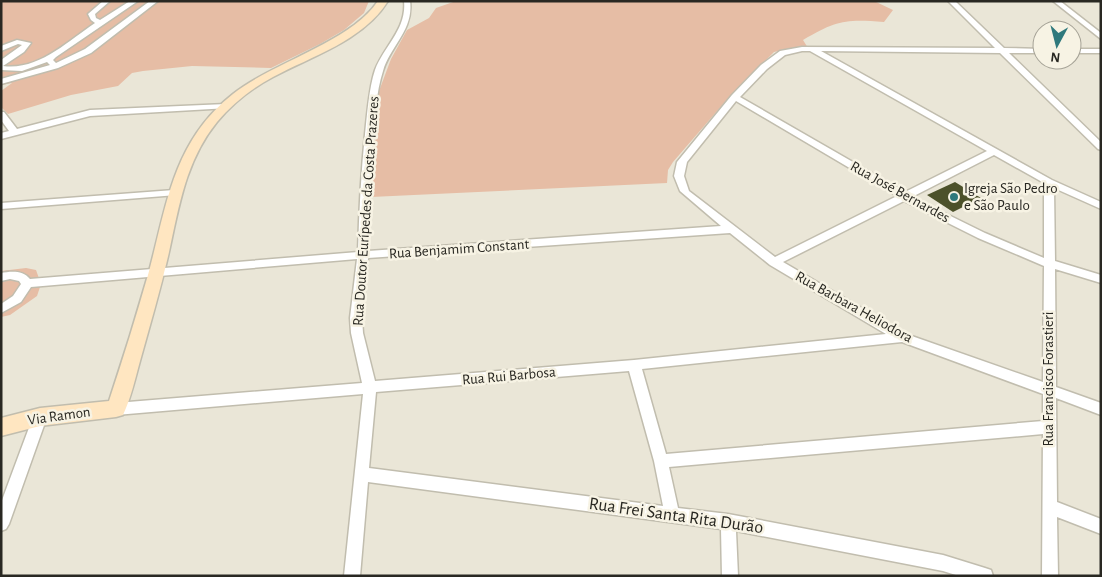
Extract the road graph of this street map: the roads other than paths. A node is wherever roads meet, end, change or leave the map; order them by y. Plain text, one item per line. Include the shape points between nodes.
1 (107, 1) edge
2 (135, 1) edge
3 (155, 1) edge
4 (374, 1) edge
5 (383, 1) edge
6 (407, 1) edge
7 (951, 1) edge
8 (1056, 1) edge
9 (101, 23) junction
10 (353, 30) junction
11 (1101, 37) edge
12 (1, 49) edge
13 (811, 50) junction
14 (1001, 51) junction
15 (1032, 51) edge
16 (1082, 51) edge
17 (1101, 51) edge
18 (53, 55) junction
19 (1, 66) edge
20 (55, 66) junction
21 (4, 80) edge
22 (1, 88) edge
23 (735, 97) junction
24 (226, 106) junction
25 (1, 114) edge
26 (14, 132) junction
27 (2, 136) edge
28 (1101, 147) edge
29 (995, 151) junction
30 (1049, 182) junction
31 (174, 193) junction
32 (905, 197) junction
33 (1099, 204) edge
34 (1, 206) edge
35 (731, 229) junction
36 (363, 255) junction
37 (774, 262) junction
38 (1048, 263) junction
39 (157, 272) junction
40 (1, 277) edge
41 (1101, 279) edge
42 (27, 283) junction
43 (1, 309) edge
44 (902, 337) junction
45 (634, 365) junction
46 (370, 388) junction
47 (1049, 391) junction
48 (116, 409) junction
49 (1101, 409) edge
50 (40, 417) junction
51 (1, 426) edge
52 (1048, 427) junction
53 (661, 461) junction
54 (362, 474) junction
55 (1049, 506) junction
56 (672, 513) junction
57 (728, 522) junction
58 (1, 524) edge
59 (1101, 527) edge
60 (352, 576) edge
61 (730, 576) edge
62 (985, 576) edge
63 (1050, 576) edge

1 - 9 street via 91,14
2 - 9 street
3 - 20 street via 98,45
4 - 10 main road via 368,16
5 - 10 main road via 374,16
6 - 36 street, Rua Doutor Eurípedes da Costa Prazeres via 404,27 379,70 374,92 364,197
7 - 14 street
8 - 11 street
9 - 18 street
10 - 24 main road via 267,76
12 - 19 street via 17,42 27,43
13 - 14 street
13 - 23 street via 792,50 775,57
13 - 29 street
14 - 15 street
14 - 28 street
16 - 17 street
18 - 19 street via 18,69
18 - 20 street via 49,60
20 - 21 street
21 - 22 street
23 - 32 street, Rua José Bernardes
23 - 35 street, Rua Barbara Heliodora via 682,162 679,176 683,189
24 - 26 street via 102,112
24 - 31 main road via 195,144
25 - 26 street
26 - 27 street
29 - 30 street
29 - 32 street
30 - 33 street
30 - 38 street, Rua Francisco Forastieri
31 - 34 street
31 - 39 main road
32 - 37 street
32 - 38 street, Rua José Bernardes via 984,237
35 - 36 street, Rua Benjamim Constant
35 - 37 street, Rua Barbara Heliodora
36 - 39 street, Rua Benjamim Constant
36 - 46 street, Rua Doutor Eurípedes da Costa Prazeres via 356,318
37 - 44 street, Rua Barbara Heliodora
38 - 41 street, Rua José Bernardes
38 - 47 street, Rua Francisco Forastieri
39 - 42 street, Rua Benjamim Constant
39 - 48 main road
40 - 42 street via 22,277
42 - 43 street via 24,293 14,303
44 - 45 street, Rua Rui Barbosa
44 - 47 street, Rua Barbara Heliodora
45 - 46 street, Rua Rui Barbosa
45 - 53 street
46 - 48 street, Rua Rui Barbosa
46 - 54 street, Rua Doutor Eurípedes da Costa Prazeres
47 - 49 street, Rua Barbara Heliodora
47 - 52 street, Rua Francisco Forastieri
48 - 50 main road, Via Ramon
50 - 51 main road, Via Ramon
50 - 58 street
52 - 53 street
52 - 55 street, Rua Francisco Forastieri
53 - 56 street
54 - 56 street, Rua Frei Santa Rita Durão
54 - 60 street, Rua Doutor Eurípedes da Costa Prazeres
55 - 59 street
55 - 63 street, Rua Francisco Forastieri
56 - 57 street, Rua Frei Santa Rita Durão
57 - 61 street
57 - 62 street, Rua Frei Santa Rita Durão via 943,563

